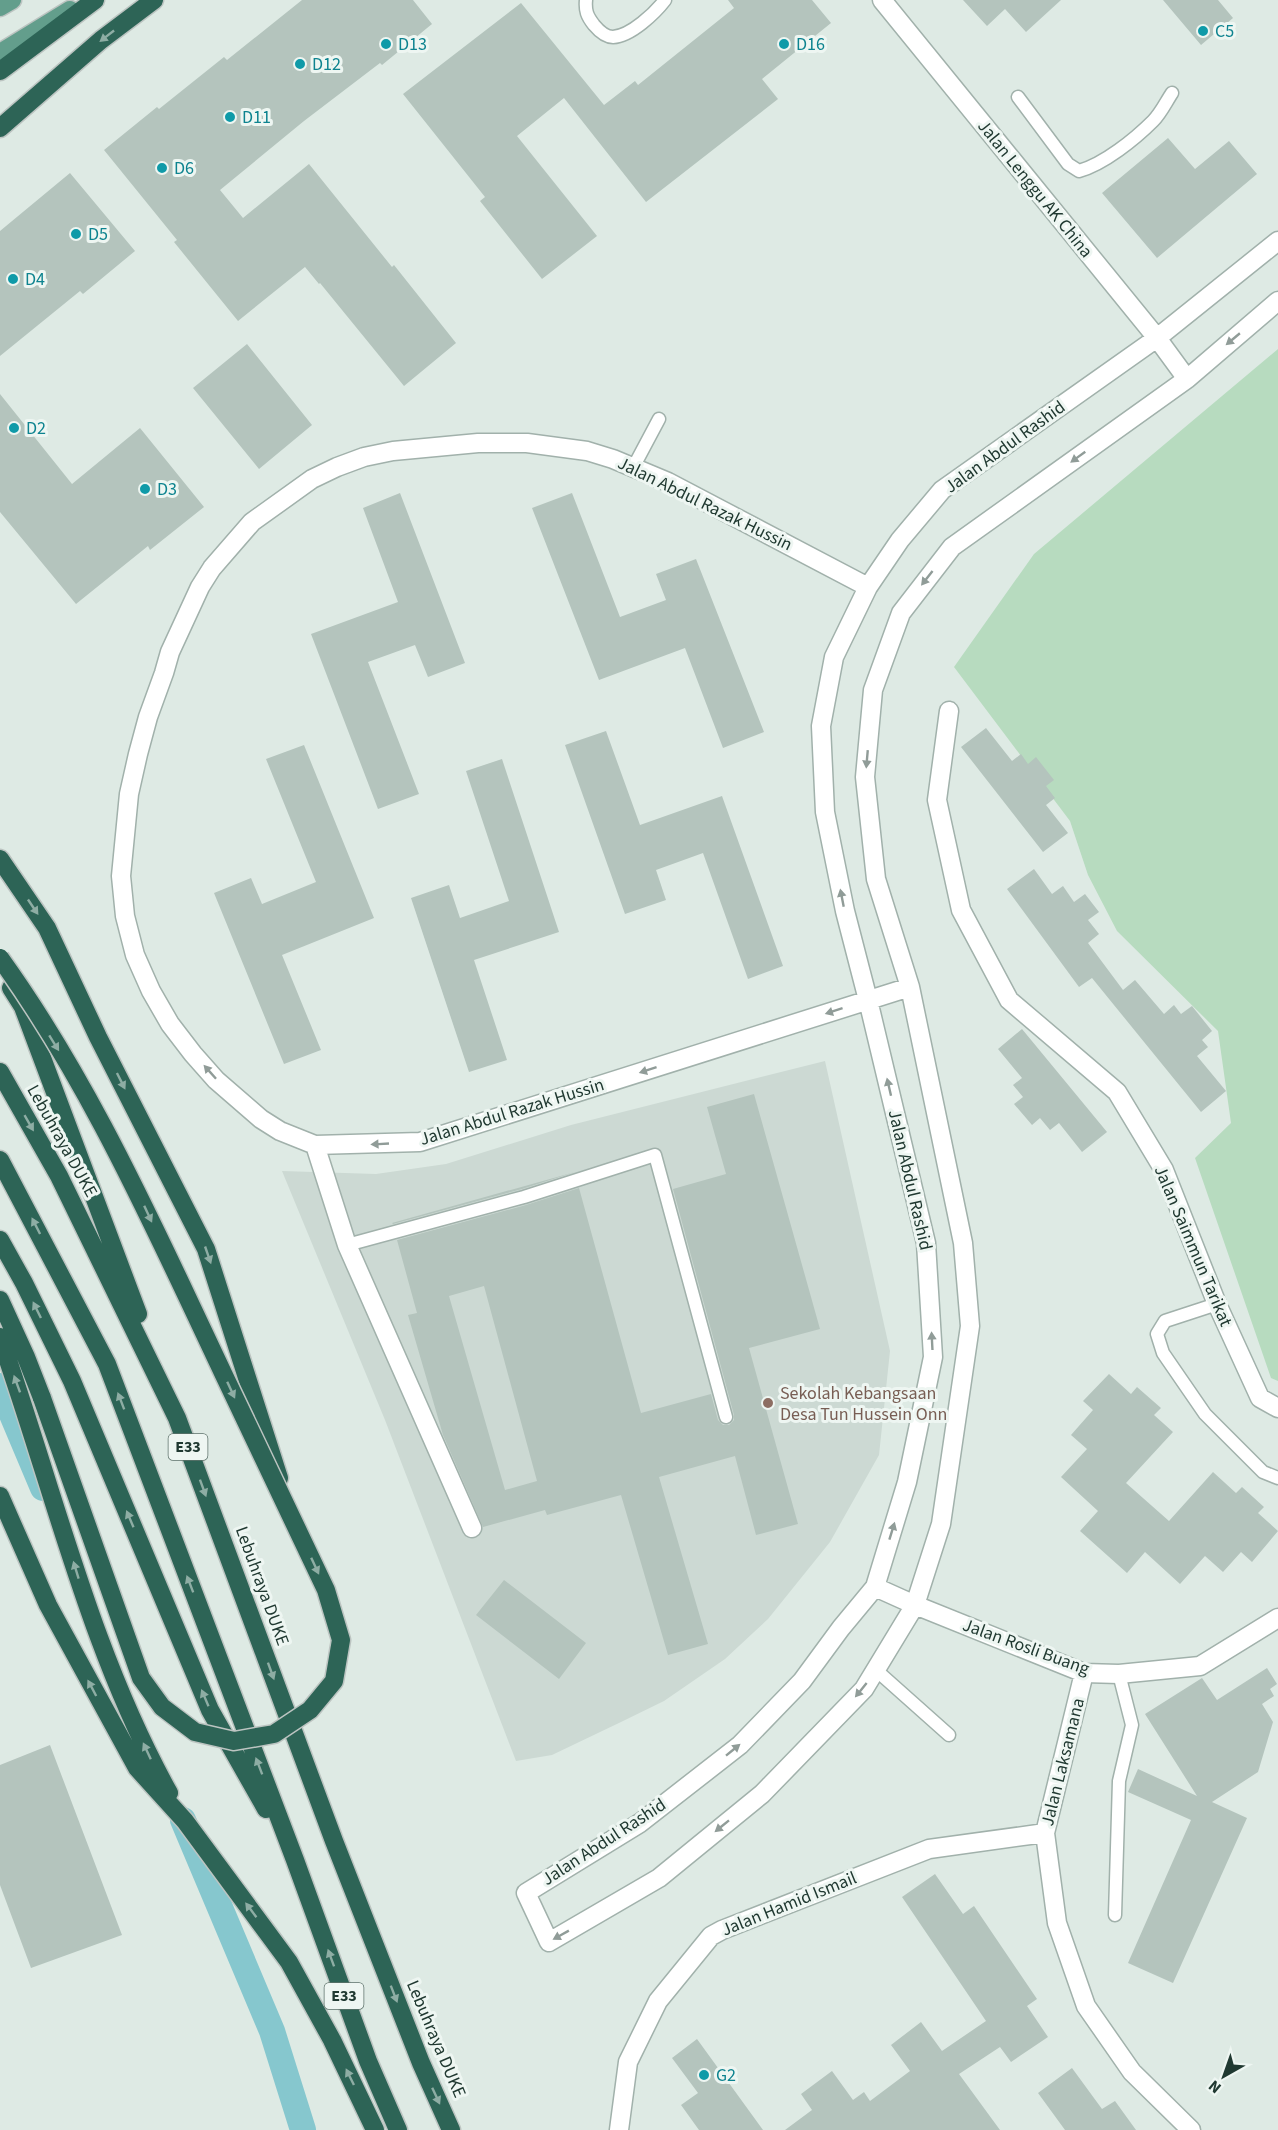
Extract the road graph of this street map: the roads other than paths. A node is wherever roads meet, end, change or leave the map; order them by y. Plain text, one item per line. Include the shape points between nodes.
1 (12, 0) edge
2 (87, 0) edge
3 (95, 0) edge
4 (154, 0) edge
5 (586, 0) edge
6 (665, 0) edge
7 (882, 0) edge
8 (0, 7) edge
9 (0, 53) edge
10 (0, 71) edge
11 (1172, 93) dead end
12 (1018, 96) dead end
13 (0, 128) edge
14 (1278, 241) edge
15 (1278, 301) edge
16 (1157, 338) junction
17 (1187, 378) junction
18 (659, 418) dead end
19 (634, 466) junction
20 (868, 587) junction
21 (949, 711) dead end
22 (0, 859) edge
23 (0, 958) edge
24 (0, 972) edge
25 (910, 987) junction
26 (868, 1000) junction
27 (0, 1072) edge
28 (315, 1145) junction
29 (0, 1160) edge
30 (0, 1240) edge
31 (347, 1245) junction
32 (0, 1300) edge
33 (1217, 1304) junction
34 (0, 1337) edge
35 (1278, 1408) edge
36 (726, 1417) dead end
37 (177, 1418) junction
38 (1278, 1478) edge
39 (0, 1496) edge
40 (292, 1518) junction
41 (472, 1528) dead end
42 (875, 1587) junction
43 (915, 1605) junction
44 (1278, 1618) edge
45 (876, 1670) junction
46 (1084, 1673) junction
47 (1119, 1674) junction
48 (949, 1735) dead end
49 (185, 1821) junction
50 (1046, 1833) junction
51 (295, 1860) junction
52 (1115, 1915) dead end
53 (375, 2130) edge
54 (398, 2130) edge
55 (451, 2130) edge
56 (619, 2130) edge
57 (1191, 2130) edge

1 - 8 main road
2 - 9 main road
3 - 10 highway
4 -> 13 highway via 101,40
5 - 6 lane via 586,15 601,33 612,37 627,33 656,12
7 - 16 street, Jalan Lenggu AK China
11 - 12 lane via 1155,119 1129,142 1079,171 1068,164
14 - 16 street, Jalan Abdul Rashid
15 -> 17 street, Jalan Abdul Rashid
16 - 17 street, Jalan Lenggu AK China
16 - 20 street, Jalan Abdul Rashid via 942,490 900,540
17 -> 25 street, Jalan Abdul Rashid via 952,547 900,613 873,690 865,777 876,879
18 - 19 lane
19 - 20 street, Jalan Abdul Razak Hussin
28 -> 19 street, Jalan Abdul Razak Hussin via 261,1119 193,1054 151,991 135,955 125,916 122,876 129,794 138,754 170,652 200,587 252,522 312,479 364,457 478,443 527,443 587,451
26 -> 20 street, Jalan Abdul Rashid via 844,911 825,812 821,726 834,657
21 - 33 street, Jalan Saimmun Tarikat via 937,800 961,910 1009,1000 1117,1092 1164,1170
22 -> 40 highway, bridge via 47,928 206,1249
23 -> 40 highway, bridge via 85,1092 141,1199
24 - 37 highway via 23,1007
25 - 26 street, Jalan Abdul Razak Hussin
25 - 43 street, Jalan Abdul Rashid via 963,1243 970,1326 941,1524
26 -> 28 street, Jalan Abdul Razak Hussin via 420,1142
42 -> 26 street, Jalan Abdul Rashid via 907,1482 933,1357 926,1244
27 -> 37 highway, Lebuhraya DUKE / E33 via 59,1176
28 - 31 street
51 -> 29 highway, E33 via 107,1364
51 -> 30 highway via 210,1710 72,1381
31 - 36 lane via 524,1197 655,1155
31 - 41 street
40 -> 32 highway, bridge via 326,1590 341,1640 334,1681 310,1710 274,1734 234,1742 195,1732 162,1707 141,1678 72,1480
33 - 35 street, Jalan Saimmun Tarikat via 1260,1398
33 - 38 lane via 1165,1321 1157,1334 1163,1353 1205,1414 1263,1472
49 -> 34 highway via 151,1761 115,1680 88,1609
37 -> 55 highway, Lebuhraya DUKE / E33 via 334,1841
49 -> 39 highway via 137,1768 48,1605
42 - 43 street, Jalan Rosli Buang
45 -> 42 street, Jalan Abdul Rashid via 864,1689 762,1794 659,1878 549,1942 526,1893 640,1823 740,1744 802,1681
43 - 45 street, Jalan Abdul Rashid
43 - 46 street, Jalan Rosli Buang
44 - 47 street, Jalan Rosli Buang via 1200,1666
45 - 48 lane
46 - 47 street, Jalan Rosli Buang
46 - 50 street, Jalan Laksamana
47 - 52 lane via 1132,1725 1119,1781
53 -> 49 highway via 289,1962
50 - 56 street, Jalan Hamid Ismail via 929,1849 711,1936 658,2001 627,2062
50 - 57 street, Jalan Laksamana via 1057,1923 1086,2006 1132,2072
54 -> 51 highway, E33 via 368,2061

